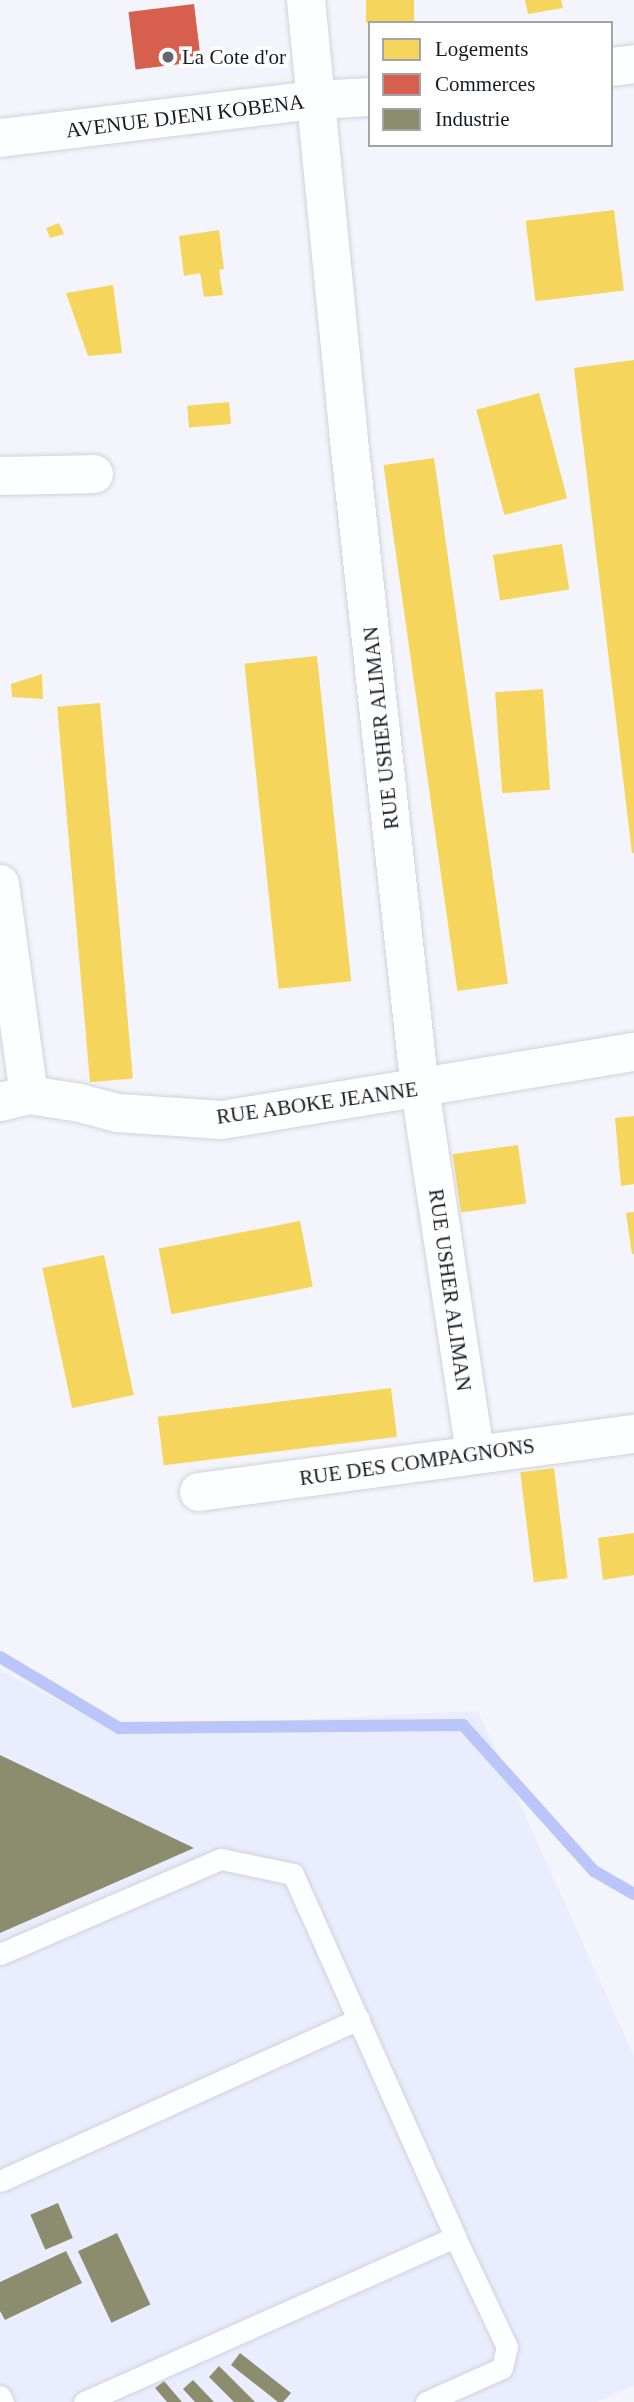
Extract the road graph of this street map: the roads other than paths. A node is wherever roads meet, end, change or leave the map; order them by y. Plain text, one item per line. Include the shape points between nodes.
1 (306, 0) edge
2 (634, 64) edge
3 (613, 67) edge
4 (368, 97) edge
5 (315, 100) junction
6 (0, 138) edge
7 (94, 474) dead end
8 (0, 476) edge
9 (0, 884) edge
10 (634, 1052) edge
11 (421, 1089) junction
12 (15, 1099) edge
13 (634, 1434) edge
14 (475, 1453) junction
15 (199, 1492) dead end
16 (0, 1954) edge
17 (359, 2019) junction
18 (0, 2181) edge
19 (455, 2237) junction
20 (0, 2396) edge
21 (3, 2402) edge
22 (84, 2402) edge
23 (426, 2402) edge

1 - 5 street, RUE USHER ALIMAN
2 - 3 street
4 - 5 street, AVENUE DJENI KOBENA
5 - 6 street, AVENUE DJENI KOBENA
5 - 11 street, RUE USHER ALIMAN
7 - 8 street
9 - 12 street
10 - 11 street, RUE ABOKE JEANNE
11 - 12 street, RUE ABOKE JEANNE via 222,1120 118,1113 80,1103
11 - 14 street, RUE USHER ALIMAN
13 - 14 street, RUE DES COMPAGNONS
14 - 15 street, RUE DES COMPAGNONS
16 - 17 lane via 221,1859 293,1874
17 - 18 lane
17 - 19 lane
19 - 22 lane
19 - 23 lane via 507,2347 502,2368
20 - 21 lane

